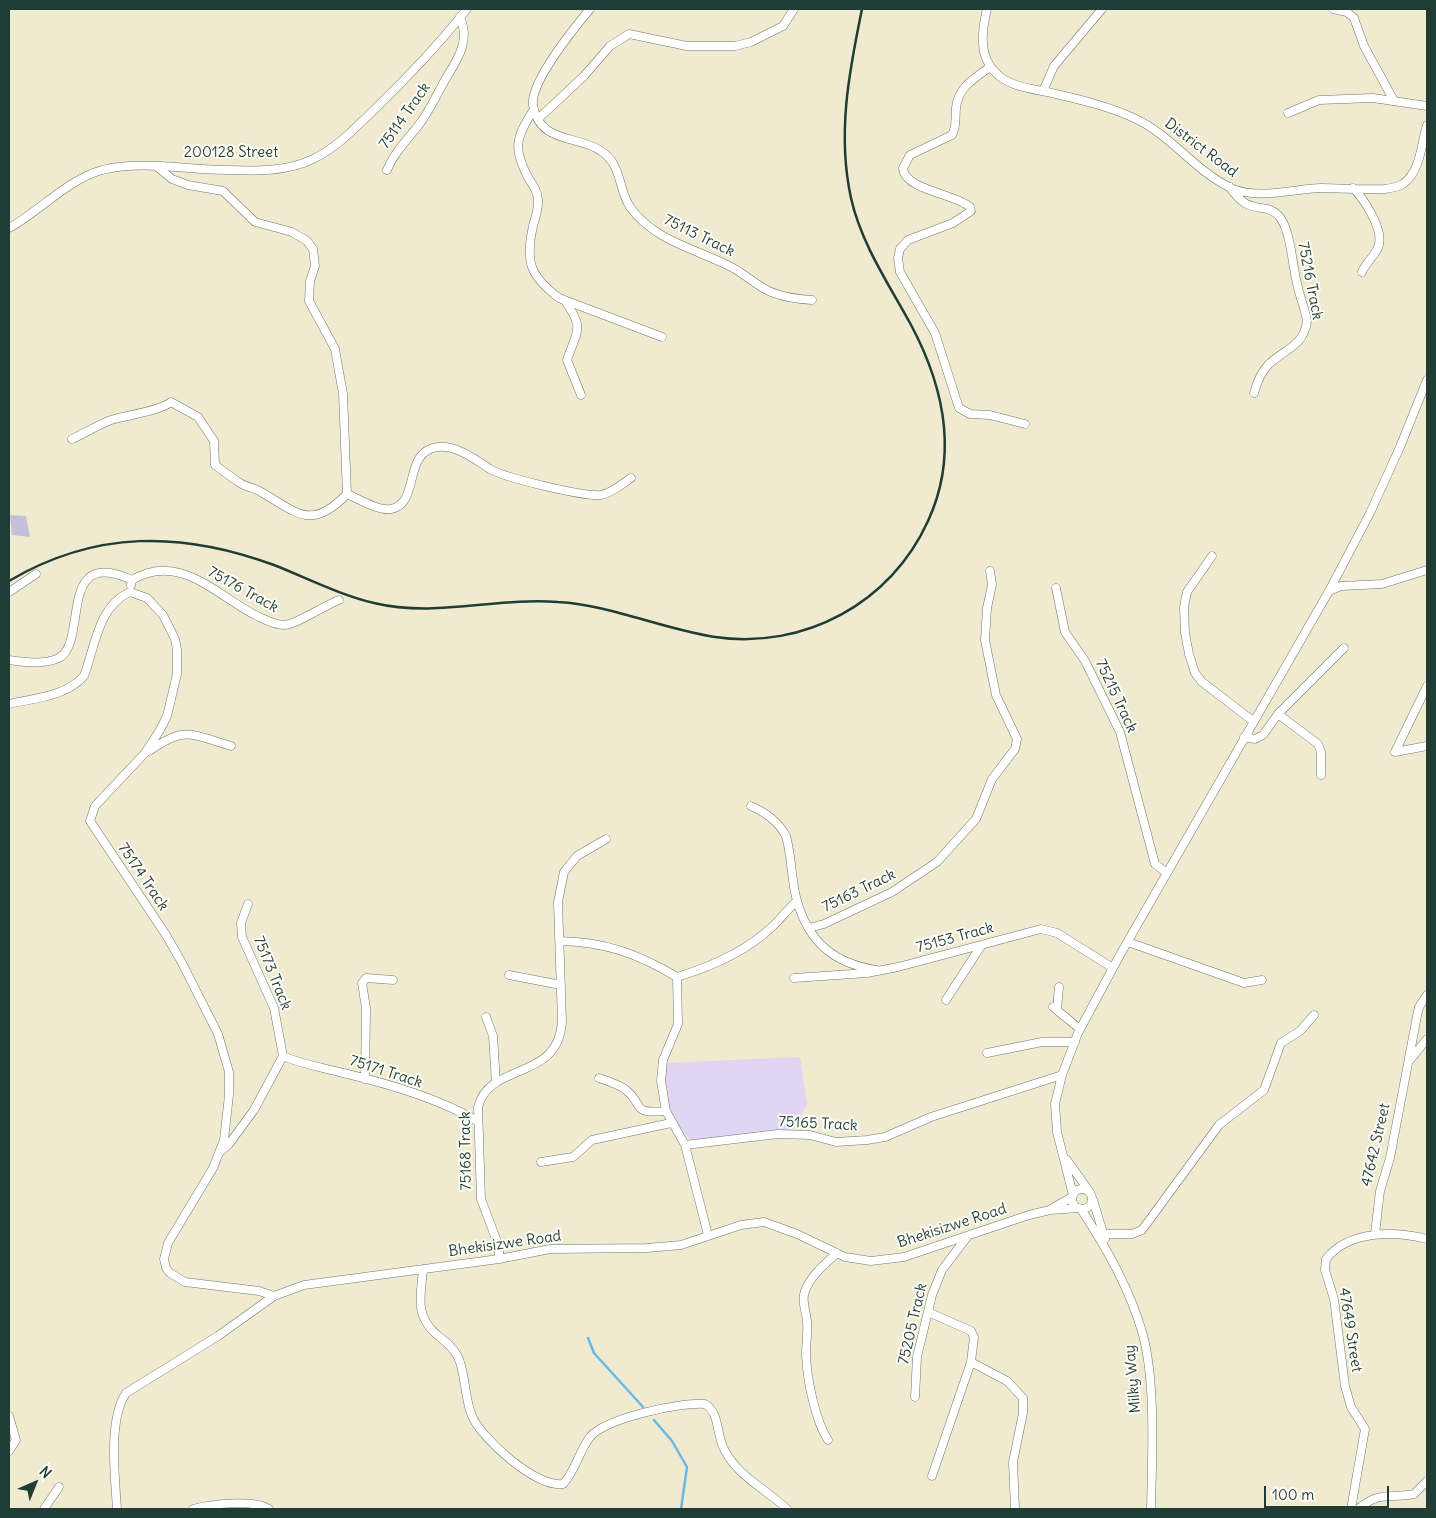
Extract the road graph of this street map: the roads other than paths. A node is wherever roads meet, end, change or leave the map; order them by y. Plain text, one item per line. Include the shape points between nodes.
1 (467, 9) edge
2 (590, 9) edge
3 (794, 9) edge
4 (987, 9) edge
5 (1102, 9) edge
6 (1333, 9) edge
7 (460, 17) junction
8 (990, 67) junction
9 (1043, 91) junction
10 (1392, 99) junction
11 (1427, 106) edge
12 (534, 109) junction
13 (1288, 113) dead end
14 (538, 119) junction
15 (1427, 126) edge
16 (156, 166) junction
17 (386, 170) dead end
18 (1230, 187) junction
19 (1353, 188) junction
20 (9, 228) edge
21 (1362, 272) dead end
22 (812, 300) dead end
23 (565, 301) junction
24 (662, 337) dead end
25 (1427, 380) edge
26 (1254, 393) dead end
27 (581, 395) dead end
28 (1026, 424) dead end
29 (72, 439) dead end
30 (631, 478) dead end
31 (347, 494) junction
32 (1212, 556) dead end
33 (1427, 570) edge
34 (990, 571) dead end
35 (36, 574) dead end
36 (132, 580) junction
37 (1056, 588) dead end
38 (1329, 591) junction
39 (9, 592) edge
40 (130, 592) junction
41 (340, 600) dead end
42 (1344, 648) dead end
43 (9, 660) edge
44 (1427, 686) edge
45 (9, 704) edge
46 (1278, 714) junction
47 (1253, 721) junction
48 (1244, 738) junction
49 (231, 746) dead end
50 (1427, 746) edge
51 (145, 753) junction
52 (1321, 775) dead end
53 (751, 806) dead end
54 (606, 840) dead end
55 (1166, 873) junction
56 (797, 900) junction
57 (248, 904) dead end
58 (809, 928) junction
59 (560, 941) junction
60 (1128, 942) junction
61 (981, 946) junction
62 (1113, 968) junction
63 (880, 970) junction
64 (509, 976) dead end
65 (677, 977) junction
66 (794, 978) dead end
67 (393, 980) dead end
68 (1262, 980) dead end
69 (561, 985) junction
70 (1059, 987) dead end
71 (1427, 995) edge
72 (946, 1000) dead end
73 (1314, 1015) dead end
74 (486, 1017) dead end
75 (1080, 1030) junction
76 (1427, 1039) edge
77 (1074, 1042) junction
78 (987, 1053) dead end
79 (283, 1056) junction
80 (1408, 1062) junction
81 (1062, 1075) junction
82 (599, 1078) dead end
83 (365, 1079) junction
84 (496, 1083) junction
85 (666, 1111) junction
86 (477, 1121) junction
87 (671, 1123) junction
88 (685, 1145) junction
89 (219, 1153) junction
90 (1064, 1156) junction
91 (541, 1162) dead end
92 (1091, 1195) junction
93 (1072, 1196) junction
94 (1080, 1209) junction
95 (1050, 1210) junction
96 (1103, 1234) junction
97 (1375, 1234) junction
98 (708, 1235) junction
99 (968, 1236) junction
100 (1427, 1239) edge
101 (837, 1253) junction
102 (1109, 1253) junction
103 (499, 1259) junction
104 (422, 1269) junction
105 (274, 1296) junction
106 (928, 1312) junction
107 (971, 1362) junction
108 (915, 1397) dead end
109 (9, 1416) edge
110 (828, 1440) dead end
111 (9, 1451) edge
112 (932, 1476) dead end
113 (1427, 1481) edge
114 (59, 1487) dead end
115 (267, 1508) edge
116 (44, 1509) edge
117 (118, 1509) edge
118 (193, 1509) edge
119 (787, 1509) edge
120 (1015, 1509) edge
121 (1151, 1509) edge
122 (1351, 1509) edge
123 (1358, 1509) edge

1 - 7 street, 200128 Street
2 - 12 street via 564,40 543,76 534,96
3 - 14 street via 783,26 735,46 687,46 629,34 610,46 584,76
4 - 8 street via 983,46
5 - 9 street via 1054,66
6 - 10 street via 1347,12 1354,18 1364,46
7 - 16 street, 200128 Street via 437,46 344,139 311,160 274,170
7 - 17 street, 75114 Track via 465,29 461,53 430,108
8 - 9 street, District Road via 1004,80
8 - 28 street via 962,89 952,135 910,155 903,168 907,177 916,184 960,199 971,211 964,217 908,240 900,249 898,258 900,272 935,333 959,408 970,414 990,415
9 - 18 street, District Road via 1136,119
10 - 11 street
10 - 13 street via 1320,100
12 - 14 street, 75113 Track
12 - 23 street via 517,144 519,159 538,199 529,264 547,288
14 - 22 street, 75113 Track via 553,134 592,146 611,159 631,207 651,227 674,242 734,268 778,295
15 - 19 street, District Road via 1415,170 1404,183 1385,189
16 - 20 street, 200128 Street via 115,168 90,174
16 - 31 street via 172,179 188,186 223,191 255,222 292,232 313,249 315,266 309,301 336,348 343,394
18 - 19 street, District Road via 1256,192
18 - 26 street, 75216 Track via 1240,202 1280,217 1289,241 1307,320 1306,330 1299,341 1268,365
19 - 21 street via 1368,206 1379,241
23 - 24 street
23 - 27 street via 578,319 577,334 567,360
25 - 38 street, Milky Way via 1370,513
29 - 31 street via 109,421 145,410 162,409 171,402 198,417 214,441 215,465 241,484 260,491 296,514 317,516 338,504
30 - 31 street via 606,494 589,496 505,475 491,470 472,456 437,447 421,455 416,462 409,491 398,505 386,508
32 - 47 street via 1187,592 1184,607 1189,654 1202,682
33 - 38 street via 1382,584 1341,586
34 - 58 street, 75163 Track via 992,585 985,640 996,695 1017,739 1015,749 992,779 979,813 937,862 875,900
35 - 39 street
36 - 40 street
36 - 41 street, 75176 Track via 157,570 178,572 204,583 258,616 281,625
36 - 43 street via 105,573 86,582 78,598 70,641 58,658 29,662
37 - 55 street, 75215 Track via 1065,632 1085,661 1120,732 1155,864
38 - 47 street, Milky Way
40 - 45 street via 113,602 106,613 84,676 77,684 64,692
40 - 51 street, 75174 Track via 147,598 163,615 177,650 177,674 167,716
42 - 46 street
44 - 50 street via 1395,752
46 - 48 street via 1259,738
46 - 52 street via 1318,744
47 - 48 street, Milky Way
48 - 55 street, Milky Way
49 - 51 street via 177,734
51 - 89 street, 75174 Track via 95,806 90,821 166,935 224,1049 230,1095
53 - 56 street via 781,826 790,850
54 - 59 street, 75168 Track via 577,856 564,872 558,902
55 - 60 street, Milky Way
56 - 58 street
56 - 65 street via 772,926 738,951 706,968
57 - 79 street, 75173 Track via 242,916 242,937 274,1008
58 - 63 street, 75163 Track via 818,944 831,954 854,965
59 - 65 street via 602,945 632,954
59 - 69 street, 75168 Track
60 - 62 street, Milky Way
60 - 68 street via 1244,984
61 - 62 street, 75153 Track via 1041,929 1049,930
61 - 63 street, 75153 Track
61 - 72 street
62 - 75 street, Milky Way
63 - 66 street, 75153 Track
64 - 69 street
65 - 85 street via 678,1024 662,1066
67 - 83 street via 371,977 362,983 366,1008
69 - 84 street, 75168 Track via 561,1029 553,1051 544,1059
70 - 75 street via 1055,1008
71 - 80 street, 47642 Street via 1418,1007
73 - 96 street via 1300,1031 1281,1043 1264,1090 1219,1125 1142,1230 1132,1234
74 - 84 street via 493,1036
75 - 77 street, Milky Way
76 - 80 street
77 - 78 street via 1042,1042
77 - 81 street, Milky Way
79 - 83 street, 75171 Track
79 - 89 street via 254,1110
80 - 97 street, 47642 Street via 1390,1158 1380,1191
81 - 88 street, 75165 Track via 931,1117 885,1137 836,1142 810,1134 778,1134
81 - 90 street, Milky Way via 1055,1104 1057,1132
82 - 85 street via 624,1089 642,1110
83 - 86 street, 75171 Track via 443,1105
84 - 86 street, 75168 Track via 480,1098
85 - 87 street
86 - 103 street, 75168 Track via 481,1199 499,1247
87 - 88 street
87 - 91 street via 592,1140 573,1157
88 - 98 street
89 - 105 street, 75174 Track via 168,1243 164,1259 166,1268 185,1282
90 - 92 street, Milky Way
90 - 93 street, Milky Way
92 - 93 street via 1081,1189
92 - 94 street via 1090,1205
92 - 96 street, Milky Way
93 - 94 street via 1073,1203
93 - 95 street, Bhekisizwe Road
94 - 95 street, Bhekisizwe Road
94 - 102 street, Milky Way
95 - 99 street, Bhekisizwe Road
96 - 102 street, Milky Way
97 - 100 street, 47649 Street via 1408,1234
97 - 122 street, 47649 Street via 1339,1245 1324,1264 1334,1300 1348,1402 1365,1428
98 - 101 street, Bhekisizwe Road via 764,1222
98 - 103 street, Bhekisizwe Road via 680,1245 550,1249
99 - 101 street, Bhekisizwe Road via 892,1259 871,1261
99 - 106 street, 75205 Track via 937,1279
101 - 110 street via 814,1276 803,1301 807,1319 809,1375 818,1420
102 - 121 street, Milky Way via 1144,1336 1152,1431
103 - 104 street, Bhekisizwe Road
104 - 105 street, Bhekisizwe Road via 304,1285
104 - 119 street via 422,1317 458,1356 468,1406 477,1426 521,1468 542,1479 563,1484 591,1436 610,1424 654,1410 705,1404 714,1413 723,1447 742,1475
105 - 117 street, Bhekisizwe Road via 218,1336 126,1393 119,1404 115,1423
106 - 107 street via 972,1331
106 - 108 street, 75205 Track via 917,1357
107 - 112 street
107 - 120 street via 1007,1381 1024,1401 1013,1462
109 - 111 street via 16,1440
113 - 123 street via 1414,1494 1387,1494
114 - 116 street
115 - 118 street via 221,1504

